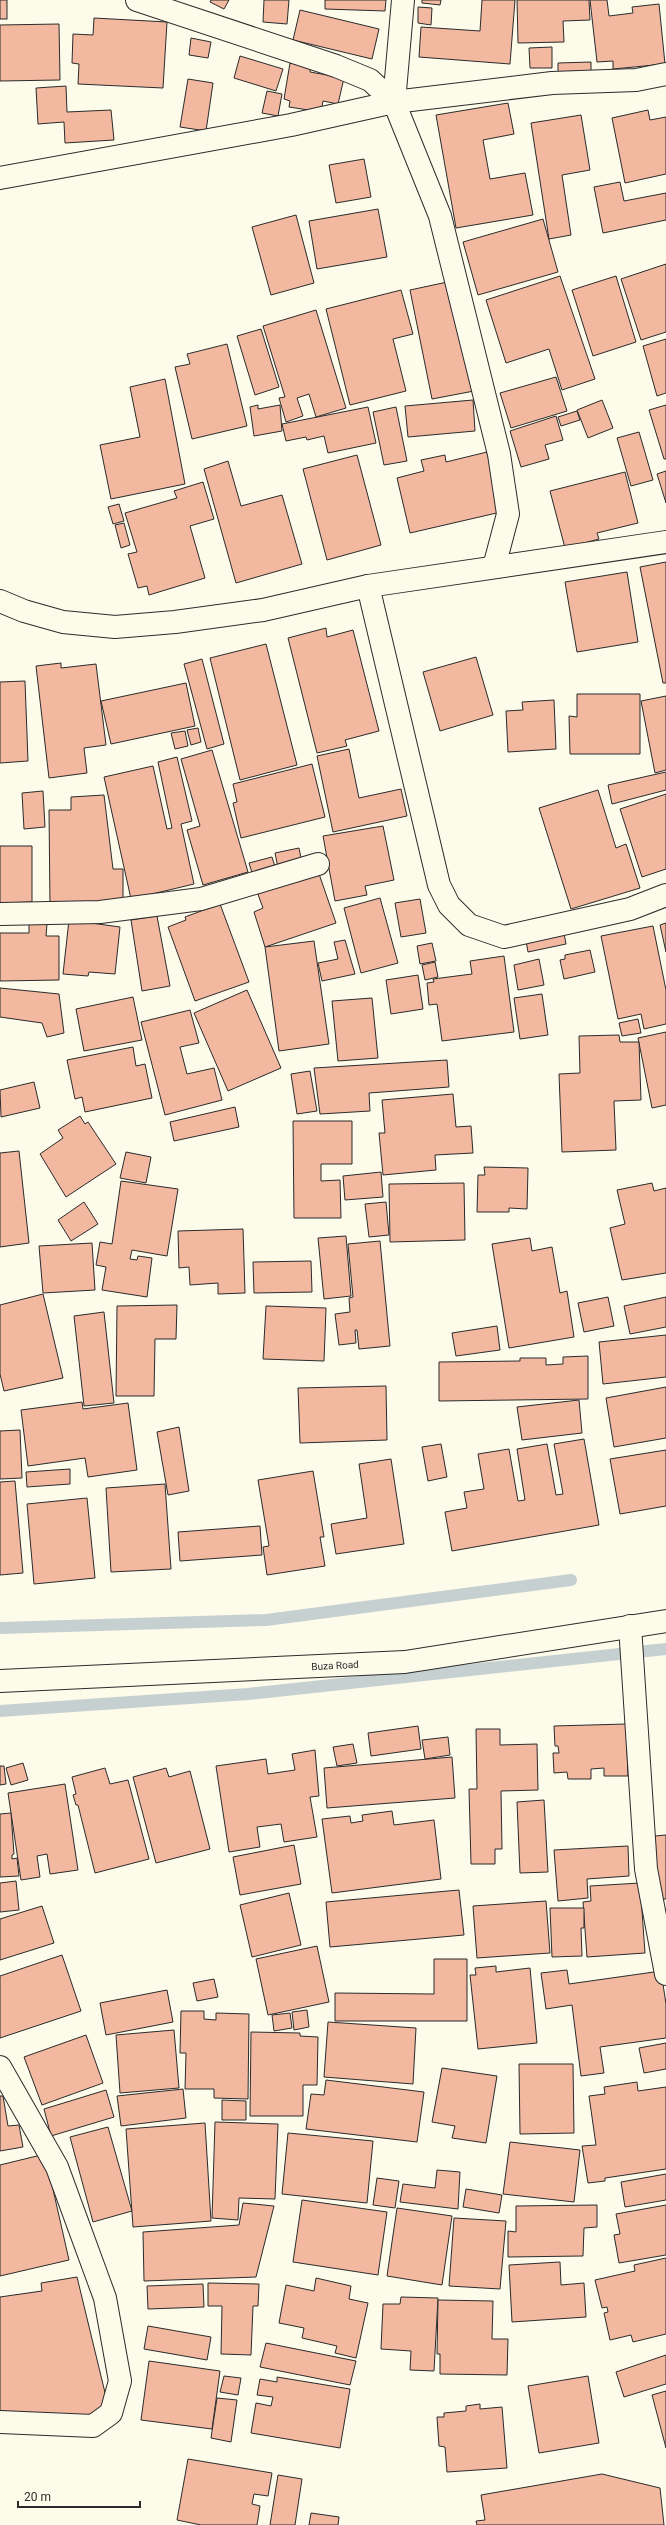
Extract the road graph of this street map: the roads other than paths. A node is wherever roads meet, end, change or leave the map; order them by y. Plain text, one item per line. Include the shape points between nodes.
1 (137, 0) edge
2 (403, 0) edge
3 (666, 74) edge
4 (394, 102) junction
5 (0, 178) edge
6 (666, 542) edge
7 (494, 567) junction
8 (368, 586) junction
9 (0, 600) edge
10 (318, 864) dead end
11 (666, 895) edge
12 (0, 914) edge
13 (666, 1621) edge
14 (630, 1626) junction
15 (0, 1681) edge
16 (666, 1974) edge
17 (0, 2067) edge
18 (0, 2422) edge

1 - 4 street via 336,66 370,80
2 - 4 street
3 - 4 street via 636,80 552,83
4 - 5 street via 291,125
4 - 7 street via 440,216 499,454 508,514
6 - 7 street
7 - 8 street
8 - 9 street via 262,610 115,627 63,622 24,611
8 - 11 street via 439,885 449,905 469,925 504,936 630,909
10 - 12 street via 201,899 100,912
13 - 14 street, Buza Road
14 - 15 street, Buza Road via 405,1662
14 - 16 street via 646,1869
17 - 18 street via 57,2167 105,2298 120,2381 111,2413 93,2426

